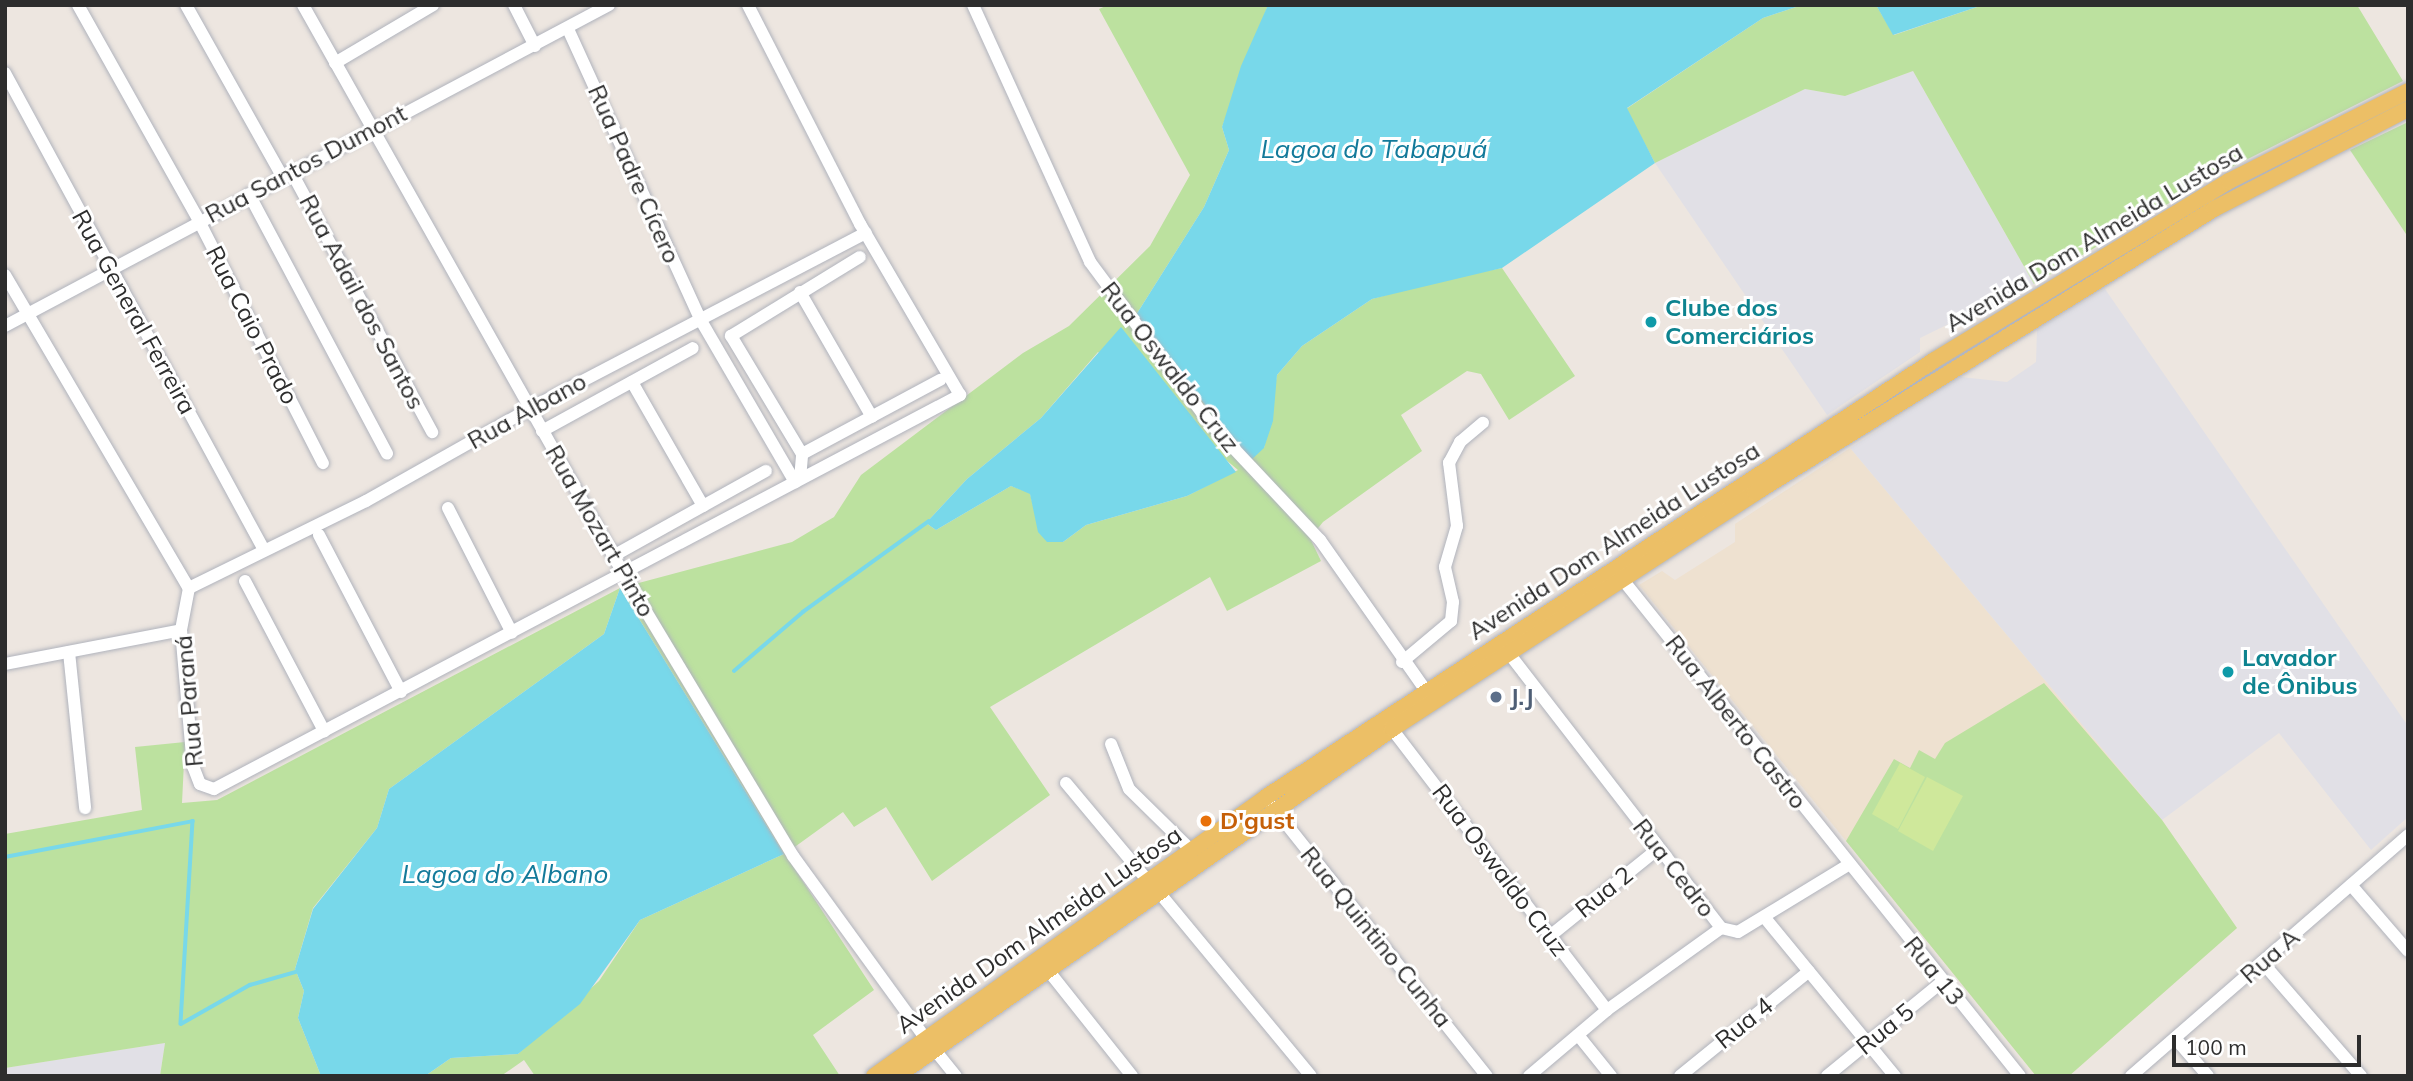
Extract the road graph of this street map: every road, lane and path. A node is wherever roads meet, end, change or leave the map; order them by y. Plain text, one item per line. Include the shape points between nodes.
1 (78, 5) edge
2 (186, 5) edge
3 (303, 5) edge
4 (433, 5) edge
5 (514, 5) edge
6 (609, 5) edge
7 (748, 5) edge
8 (973, 5) edge
9 (568, 29) junction
10 (535, 46) junction
11 (335, 62) junction
12 (5, 73) edge
13 (2408, 90) edge
14 (2408, 109) edge
15 (370, 130) junction
16 (287, 174) junction
17 (250, 194) junction
18 (199, 221) junction
19 (866, 233) junction
20 (860, 257) dead end
21 (110, 267) junction
22 (5, 275) edge
23 (800, 292) junction
24 (27, 314) junction
25 (700, 319) junction
26 (5, 326) edge
27 (2004, 326) junction
28 (692, 348) dead end
29 (1938, 368) junction
30 (940, 380) dead end
31 (632, 382) junction
32 (529, 409) junction
33 (872, 417) junction
34 (1483, 423) dead end
35 (541, 431) junction
36 (432, 432) dead end
37 (387, 454) dead end
38 (802, 454) junction
39 (323, 463) dead end
40 (766, 471) dead end
41 (797, 481) junction
42 (703, 506) junction
43 (448, 508) dead end
44 (319, 535) dead end
45 (264, 550) junction
46 (613, 556) junction
47 (623, 573) junction
48 (1623, 580) junction
49 (246, 581) dead end
50 (189, 588) junction
51 (181, 630) junction
52 (512, 633) junction
53 (1504, 647) junction
54 (69, 652) junction
55 (1402, 662) junction
56 (5, 664) edge
57 (1426, 691) junction
58 (401, 692) junction
59 (1392, 729) junction
60 (324, 731) junction
61 (1111, 744) dead end
62 (1066, 783) dead end
63 (1270, 803) junction
64 (85, 808) dead end
65 (2408, 835) edge
66 (1659, 848) junction
67 (1191, 850) junction
68 (1850, 864) junction
69 (2351, 885) junction
70 (1152, 886) junction
71 (1765, 918) junction
72 (1721, 928) junction
73 (1550, 936) junction
74 (2408, 951) edge
75 (2262, 962) junction
76 (1047, 969) junction
77 (1809, 971) junction
78 (1942, 982) junction
79 (1607, 1010) junction
80 (1578, 1035) junction
81 (2175, 1038) junction
82 (1868, 1043) junction
83 (930, 1044) junction
84 (886, 1074) edge
85 (956, 1076) edge
86 (1132, 1076) edge
87 (1311, 1076) edge
88 (1487, 1076) edge
89 (1529, 1076) edge
90 (1611, 1076) edge
91 (1680, 1076) edge
92 (1827, 1076) edge
93 (1895, 1076) edge
94 (2020, 1076) edge
95 (2131, 1076) edge
96 (2208, 1076) edge
97 (2361, 1076) edge

1 - 18 street, Rua Caio Prado
2 - 16 street, Rua Adail dos Santos
3 - 11 street, Rua Mozart Pinto
4 - 11 street
5 - 10 street
6 - 9 street, Rua Santos Dumont
7 - 19 street
8 - 55 street, Rua Oswaldo Cruz via 1090,262 1209,422 1320,540
9 - 10 street, Rua Santos Dumont
9 - 25 street, Rua Padre Cícero
10 - 15 street, Rua Santos Dumont
11 - 15 street, Rua Mozart Pinto
12 - 21 street, Rua General Ferreira
13 - 27 main road, Avenida Dom Almeida Lustosa via 2229,181
14 - 27 main road, Avenida Dom Almeida Lustosa via 2214,209
15 - 16 street, Rua Santos Dumont
15 - 32 street, Rua Mozart Pinto
16 - 17 street, Rua Santos Dumont
16 - 36 street, Rua Adail dos Santos
17 - 18 street, Rua Santos Dumont
17 - 37 street
18 - 21 street, Rua Santos Dumont
18 - 39 street, Rua Caio Prado
19 - 25 street, Rua Albano
19 - 41 street, Rua Paraná via 960,395
20 - 23 street
21 - 24 street, Rua Santos Dumont
21 - 45 street, Rua General Ferreira
22 - 24 street
23 - 33 street
23 - 38 street via 730,336
24 - 26 street, Rua Santos Dumont
24 - 50 street
25 - 32 street, Rua Albano
25 - 41 street, Rua Padre Cícero
27 - 29 main road, Avenida Dom Almeida Lustosa
28 - 31 street
29 - 48 main road, Avenida Dom Almeida Lustosa
29 - 53 main road, Avenida Dom Almeida Lustosa
30 - 33 street
31 - 35 street
31 - 42 street
32 - 35 street, Rua Mozart Pinto
32 - 45 street, Rua Albano via 366,501
33 - 38 street
34 - 55 street via 1460,442 1449,463 1457,526 1445,567 1453,602 1451,621
35 - 46 street, Rua Mozart Pinto
38 - 41 street
40 - 42 street
41 - 47 street, Rua Paraná
42 - 46 street
43 - 52 street
44 - 58 street
45 - 50 street, Rua Albano
46 - 47 street, Rua Mozart Pinto
47 - 52 street, Rua Paraná
47 - 83 street, Rua Mozart Pinto via 793,856
48 - 53 main road, Avenida Dom Almeida Lustosa
48 - 68 street, Rua Alberto Castro
49 - 60 street
50 - 51 street, Rua Paraná
51 - 54 street
51 - 60 street, Rua Paraná via 193,766 200,784 214,789
52 - 58 street, Rua Paraná
53 - 57 main road, Avenida Dom Almeida Lustosa
53 - 59 main road, Avenida Dom Almeida Lustosa
53 - 66 street, Rua Cedro
54 - 56 street
54 - 64 street
55 - 57 street, Rua Oswaldo Cruz
57 - 63 main road, Avenida Dom Almeida Lustosa
58 - 60 street, Rua Paraná
59 - 63 main road, Avenida Dom Almeida Lustosa
59 - 73 street, Rua Oswaldo Cruz
61 - 67 street via 1129,789
62 - 70 street
63 - 67 main road, Avenida Dom Almeida Lustosa
63 - 70 main road, Avenida Dom Almeida Lustosa
63 - 88 street, Rua Quintino Cunha
65 - 69 street, Rua A
66 - 72 street, Rua Cedro
66 - 73 street, Rua 2
67 - 70 main road, Avenida Dom Almeida Lustosa
68 - 71 street, Rua Cedro
68 - 78 street, Rua 13
69 - 74 street
69 - 75 street, Rua A
70 - 76 main road, Avenida Dom Almeida Lustosa
70 - 83 main road, Avenida Dom Almeida Lustosa
70 - 87 street
71 - 72 street, Rua Cedro via 1738,932
71 - 77 street
72 - 79 street
73 - 79 street, Rua Oswaldo Cruz
75 - 81 street, Rua A
75 - 97 street
76 - 83 main road, Avenida Dom Almeida Lustosa
76 - 86 street
77 - 82 street
77 - 91 street, Rua 4
78 - 82 street, Rua 5
78 - 94 street, Rua 13
79 - 80 street
80 - 89 street
80 - 90 street
81 - 95 street, Rua A
81 - 96 street
82 - 92 street, Rua 5
82 - 93 street
83 - 84 main road, Avenida Dom Almeida Lustosa
83 - 85 street, Rua Mozart Pinto

